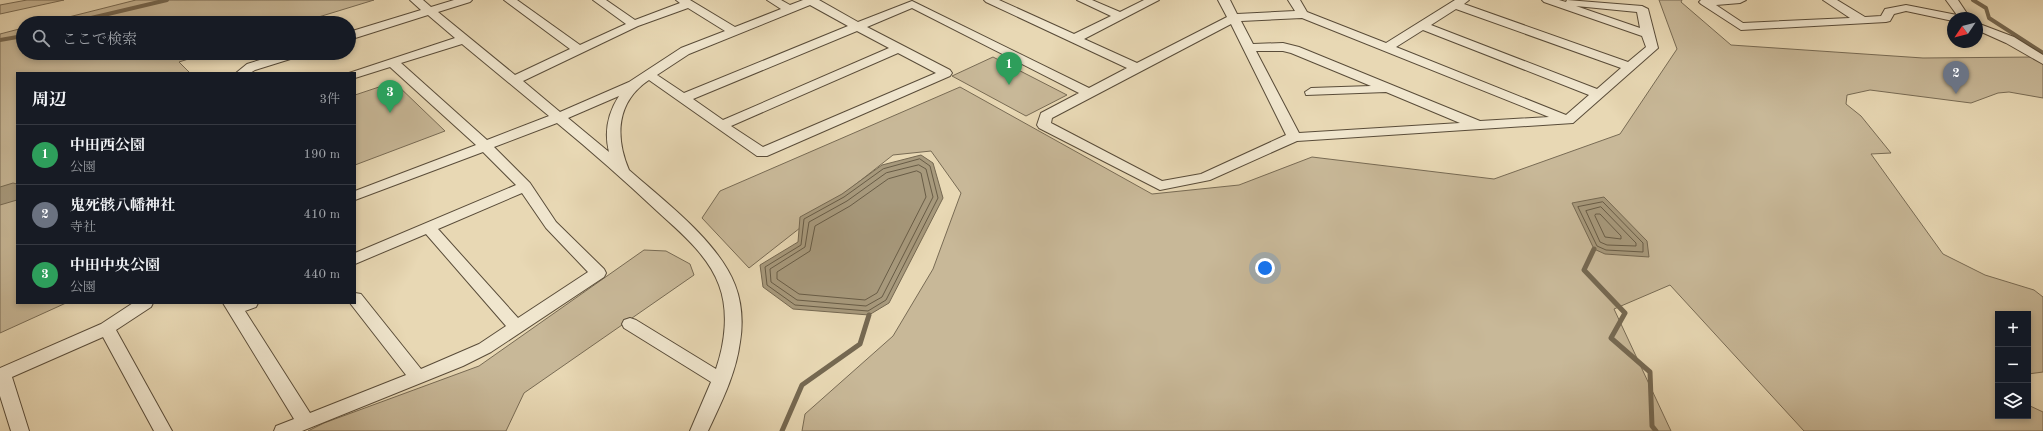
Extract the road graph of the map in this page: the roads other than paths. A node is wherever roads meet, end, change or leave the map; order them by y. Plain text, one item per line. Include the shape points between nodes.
1 (416, 0) edge
2 (466, 0) edge
3 (510, 0) edge
4 (599, 0) edge
5 (773, 0) edge
6 (811, 0) edge
7 (990, 0) edge
8 (1083, 0) edge
9 (1153, 0) edge
10 (1224, 0) edge
11 (1294, 0) edge
12 (1548, 0) edge
13 (1556, 0) edge
14 (1740, 0) edge
15 (1829, 0) edge
16 (1952, 0) edge
17 (685, 2) edge
18 (917, 2) edge
19 (1459, 2) edge
20 (789, 9) junction
21 (430, 11) junction
22 (1960, 12) edge
23 (1303, 14) junction
24 (1120, 16) junction
25 (1947, 17) edge
26 (1234, 18) junction
27 (1864, 21) junction
28 (634, 24) junction
29 (858, 26) junction
30 (1422, 26) junction
31 (1983, 29) edge
32 (733, 31) junction
33 (356, 34) edge
34 (1648, 34) junction
35 (464, 39) junction
36 (1074, 39) junction
37 (899, 48) junction
38 (1250, 48) junction
39 (1386, 48) junction
40 (579, 50) junction
41 (274, 60) edge
42 (2043, 60) edge
43 (392, 62) junction
44 (1628, 67) junction
45 (1137, 68) junction
46 (244, 72) edge
47 (356, 74) edge
48 (649, 75) junction
49 (514, 80) junction
50 (634, 86) junction
51 (1387, 88) junction
52 (1311, 92) dead end
53 (1089, 93) junction
54 (1598, 94) junction
55 (684, 98) junction
56 (560, 117) junction
57 (1568, 120) junction
58 (722, 125) junction
59 (1480, 126) junction
60 (1294, 137) junction
61 (484, 146) junction
62 (622, 170) junction
63 (525, 186) junction
64 (356, 196) edge
65 (429, 228) junction
66 (356, 259) edge
67 (356, 299) edge
68 (143, 304) edge
69 (238, 305) edge
70 (630, 324) dead end
71 (517, 327) junction
72 (107, 328) junction
73 (1, 375) edge
74 (417, 377) junction
75 (721, 380) junction
76 (305, 421) junction
77 (20, 431) edge
78 (163, 431) edge
79 (283, 431) edge
80 (699, 431) edge

1 - 21 street
2 - 21 street
3 - 40 street
4 - 28 street
5 - 20 street
6 - 20 street
6 - 29 street
7 - 36 street
8 - 24 street
9 - 24 street
10 - 26 street
11 - 23 street
12 - 34 street
13 - 34 street via 1642,9
14 - 27 street via 1705,2 1740,28
15 - 27 street
16 - 22 street
17 - 28 street
17 - 32 street
18 - 29 street
18 - 53 street
19 - 30 street
19 - 44 street
20 - 32 street
21 - 33 street
21 - 35 street
23 - 26 street
23 - 39 street
24 - 36 street
25 - 27 street via 1906,8 1889,11 1886,19
26 - 38 street
26 - 45 street
28 - 40 street
29 - 37 street
29 - 55 street
30 - 39 street
30 - 54 street
31 - 42 street via 2010,40
32 - 48 street via 685,51
34 - 44 street via 1652,48
35 - 43 street
35 - 49 street
36 - 45 street
37 - 58 street
37 - 58 street via 946,73 762,153
38 - 51 street via 1283,47 1295,50
38 - 60 street
39 - 57 street
40 - 49 street
41 - 46 street
43 - 47 street
43 - 61 street
44 - 54 street
45 - 53 street
48 - 50 street
48 - 55 street
49 - 56 street
50 - 56 street
50 - 62 street via 625,97 612,129 615,156
51 - 52 street
51 - 59 street
53 - 60 street via 1046,116 1044,125 1160,186 1205,176
54 - 57 street
55 - 58 street
56 - 61 street
56 - 62 street
57 - 59 street
59 - 60 street
61 - 63 street
61 - 64 street
62 - 75 street via 694,238 719,268 728,286 734,326 728,362
63 - 65 street
63 - 71 street via 551,225 598,273
65 - 66 street
65 - 71 street
67 - 74 street
68 - 72 street
69 - 76 street
70 - 75 street
71 - 74 street via 485,348 457,362
72 - 73 street
72 - 78 street
73 - 77 street
74 - 76 street
75 - 80 street
76 - 79 street

